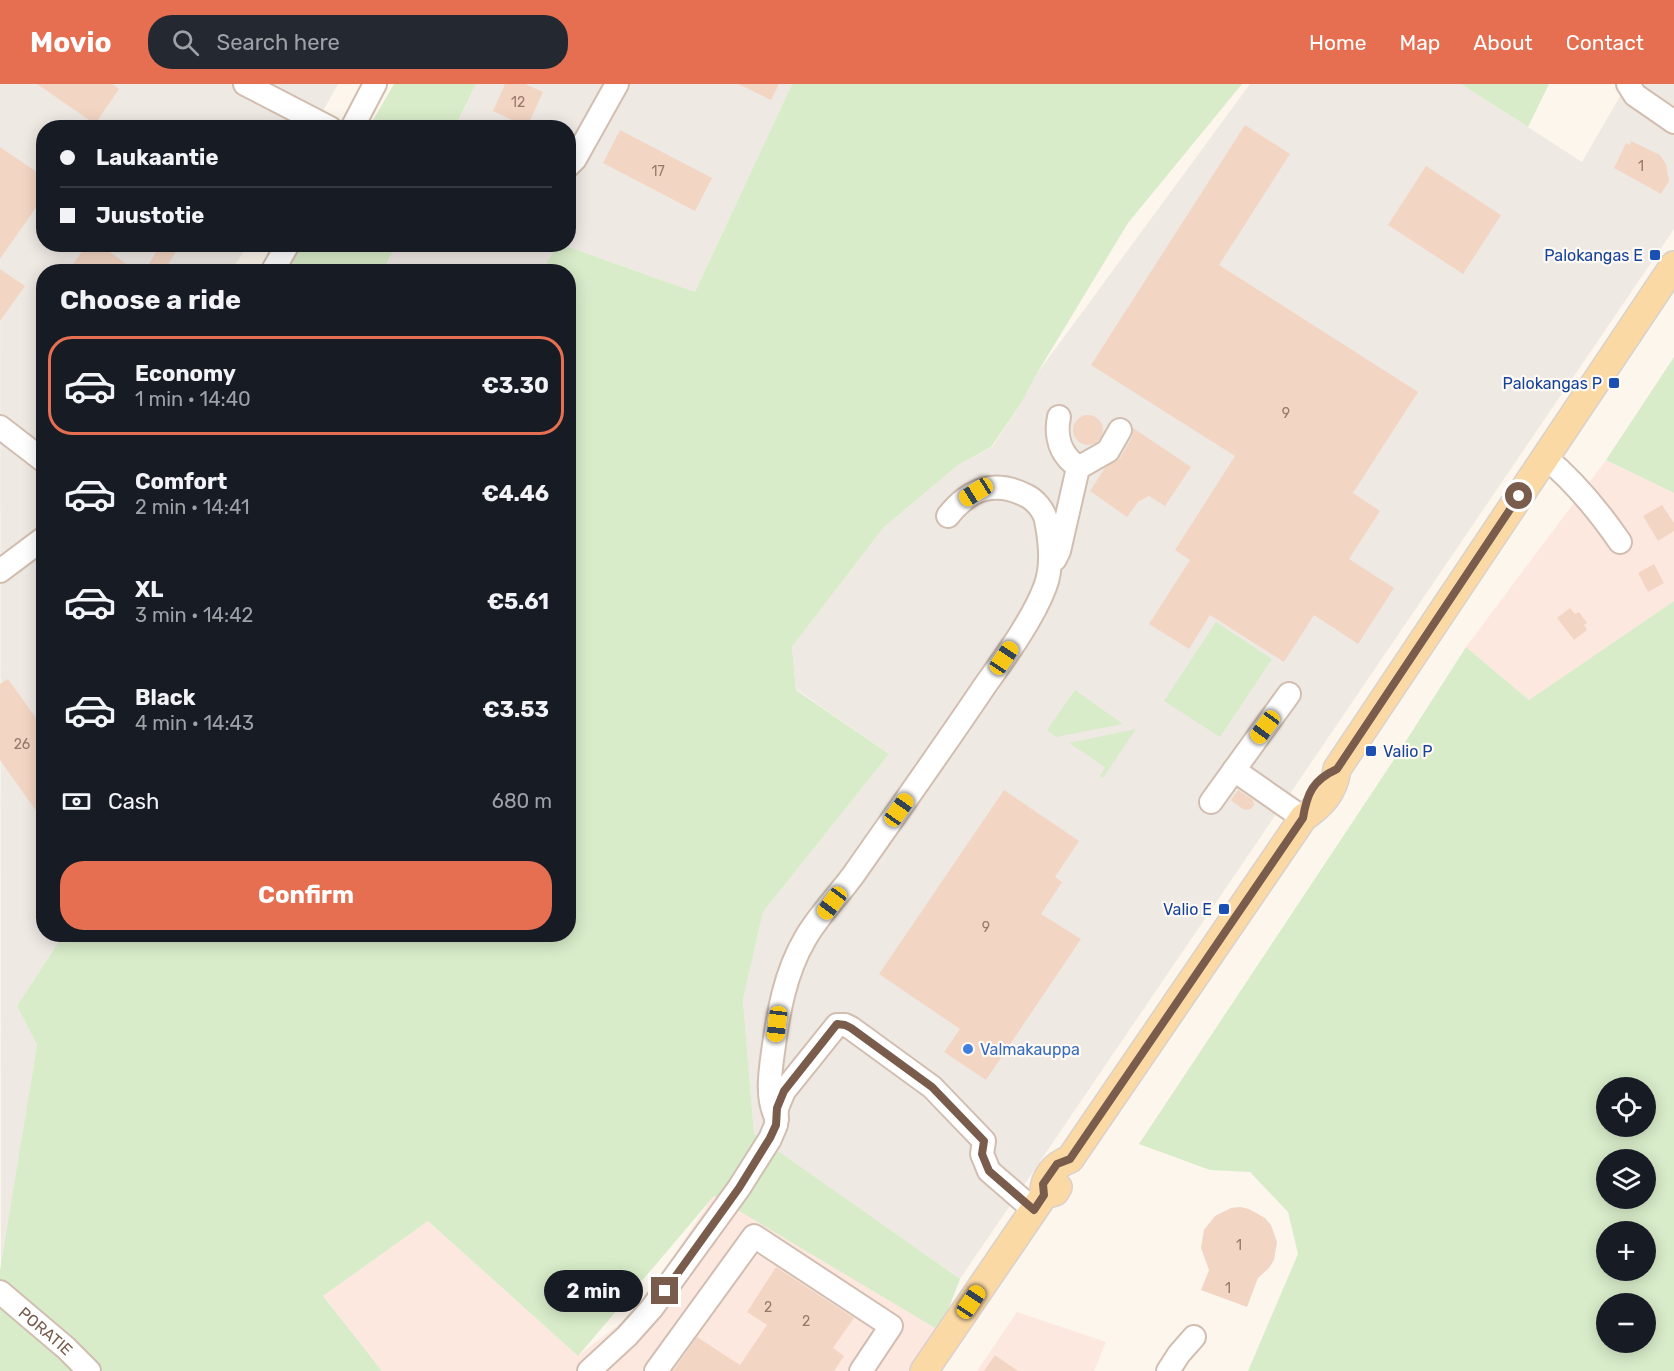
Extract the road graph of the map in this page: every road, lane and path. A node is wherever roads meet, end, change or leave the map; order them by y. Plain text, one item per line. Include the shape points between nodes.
1 (245, 84) edge
2 (375, 84) edge
3 (617, 84) edge
4 (1628, 84) edge
5 (315, 120) edge
6 (355, 120) edge
7 (1674, 122) edge
8 (576, 157) edge
9 (1674, 265) edge
10 (1059, 417) dead end
11 (0, 427) edge
12 (1120, 430) dead end
13 (36, 455) edge
14 (1545, 457) junction
15 (1078, 468) junction
16 (948, 516) dead end
17 (1620, 542) dead end
18 (36, 544) edge
19 (1049, 568) junction
20 (0, 571) edge
21 (1288, 694) dead end
22 (1234, 770) junction
23 (1211, 802) dead end
24 (1303, 818) junction
25 (777, 1119) junction
26 (1039, 1203) junction
27 (0, 1292) edge
28 (1194, 1337) dead end
29 (89, 1371) edge
30 (589, 1371) edge
31 (656, 1371) edge
32 (861, 1371) edge
33 (924, 1371) edge
34 (1168, 1371) edge

1 - 5 street
2 - 6 street
3 - 8 street
4 - 7 street via 1635,95
9 - 14 main road
10 - 15 street via 1061,449
11 - 13 street
12 - 15 street via 1108,451
14 - 17 street via 1570,477
14 - 24 main road via 1337,769 1330,794
15 - 19 street via 1059,551
16 - 19 street via 976,492 993,486 1014,489 1033,500 1046,517
18 - 20 street
19 - 25 street via 1045,587 1017,639 805,939 786,983 777,1024 770,1079 771,1109
21 - 22 street
22 - 23 street
22 - 24 street
24 - 26 main road via 1070,1159 1070,1170 1055,1192
25 - 26 street via 784,1091 837,1024 845,1025 932,1087 984,1141 982,1154 989,1171
25 - 30 street via 770,1138 739,1188 652,1308
26 - 33 main road
27 - 29 street, PORATIE
28 - 34 street
31 - 32 street via 754,1236 891,1326

